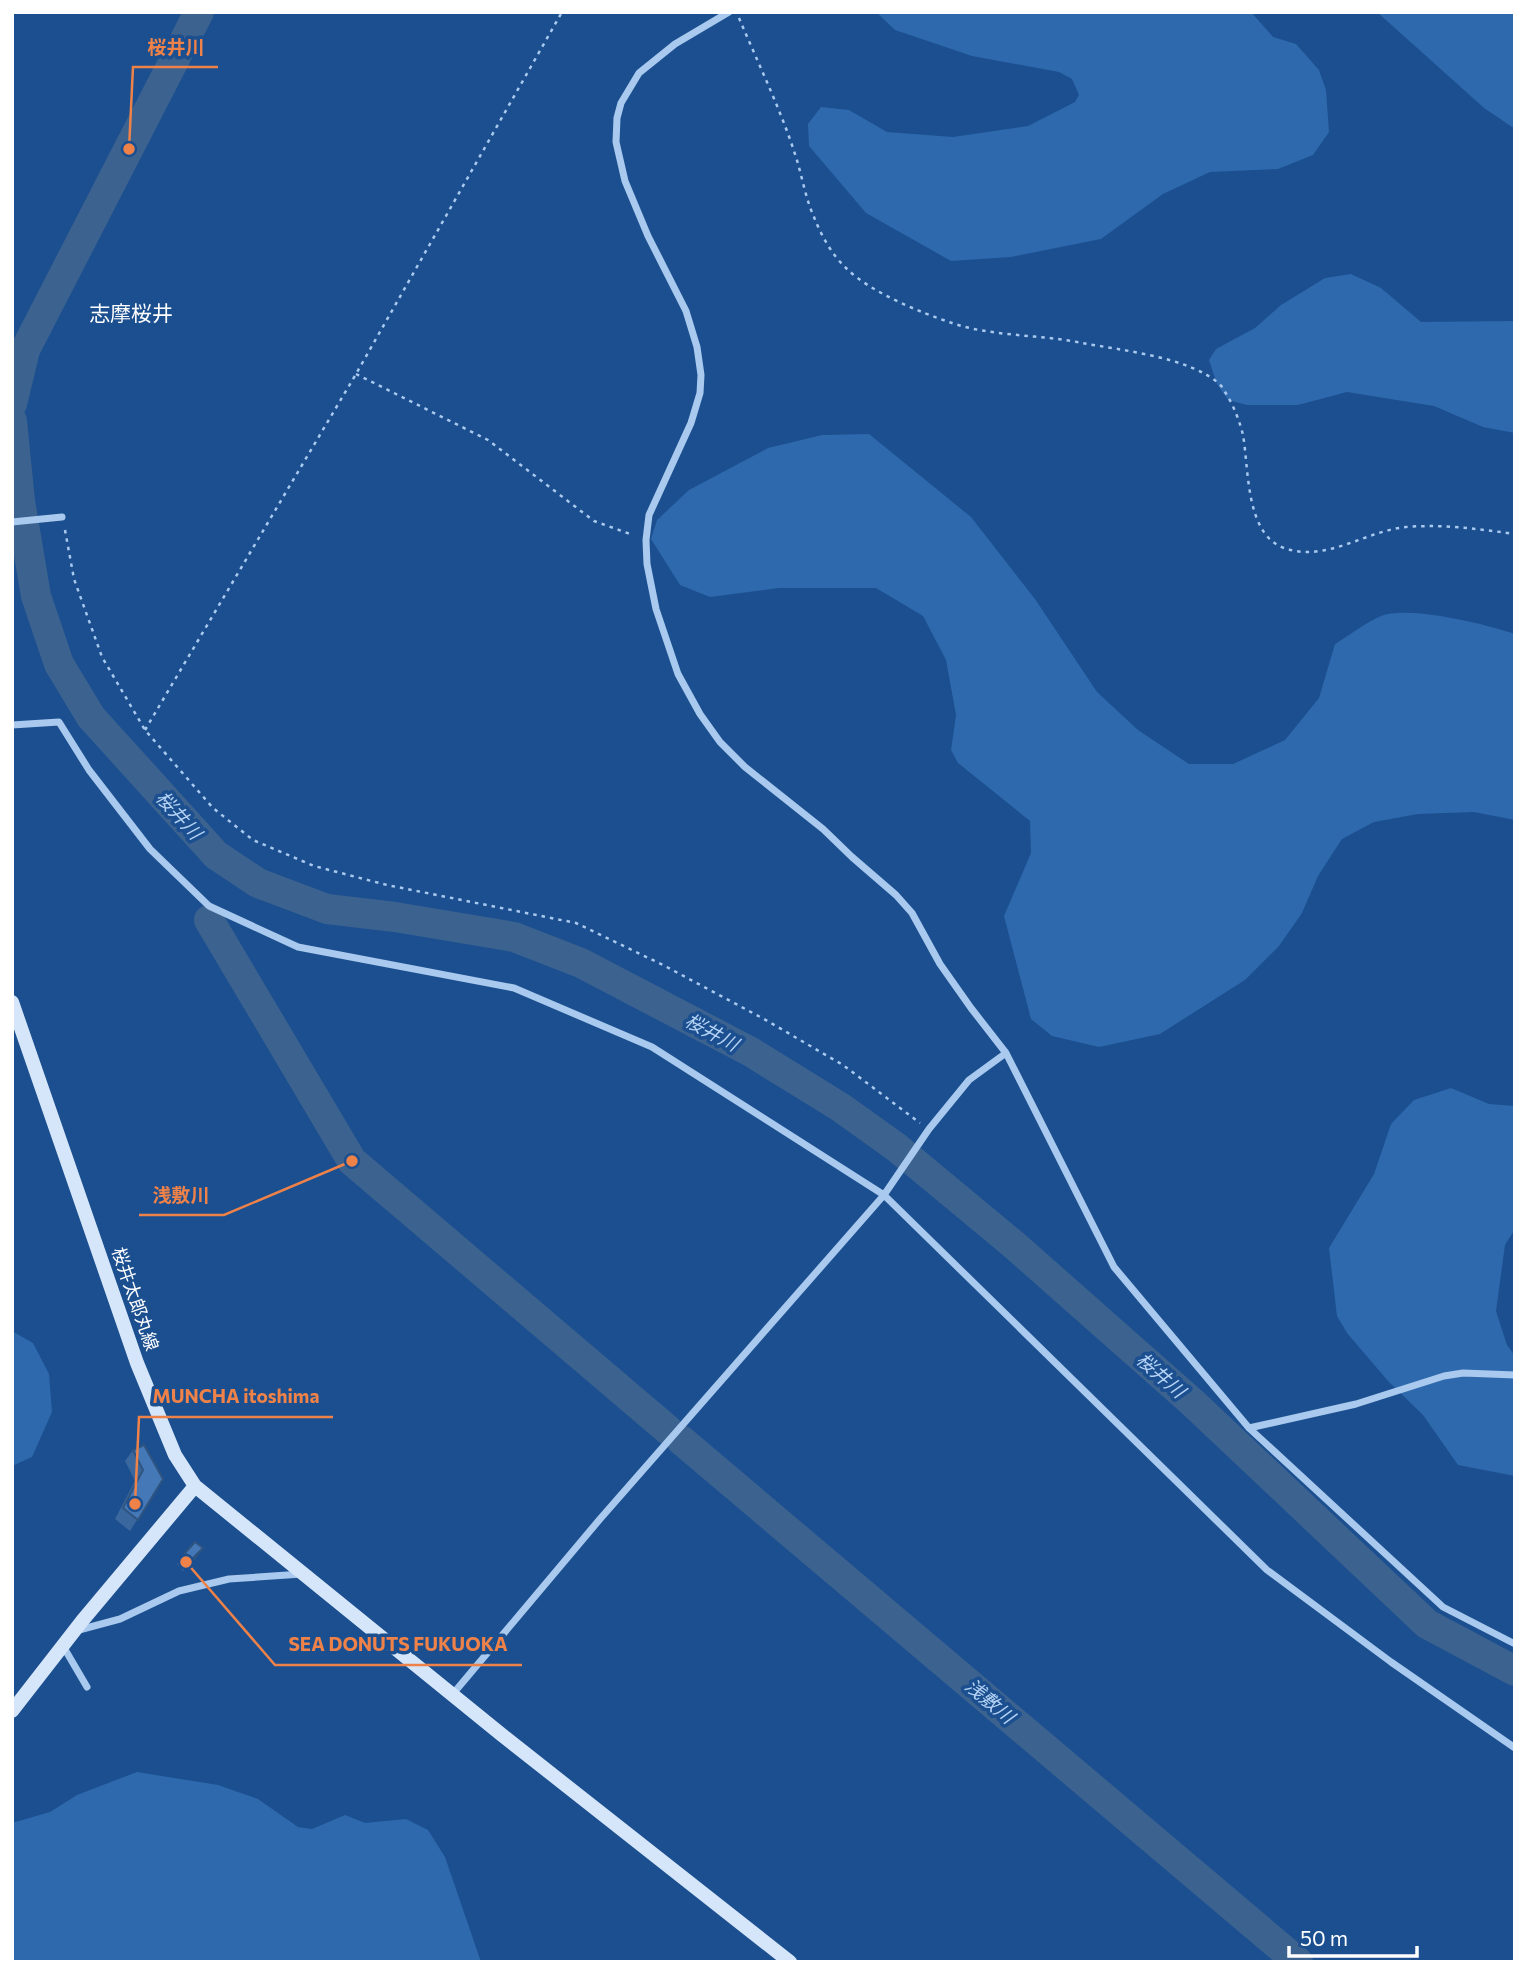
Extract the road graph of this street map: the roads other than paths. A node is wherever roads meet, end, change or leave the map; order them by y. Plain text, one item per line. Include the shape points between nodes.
1 (729, 12) edge
2 (62, 517) road end
3 (12, 522) edge
4 (12, 725) edge
5 (12, 1002) edge
6 (1006, 1053) junction
7 (884, 1195) junction
8 (1515, 1375) edge
9 (1249, 1428) junction
10 (195, 1486) junction
11 (303, 1574) junction
12 (74, 1631) junction
13 (1515, 1644) edge
14 (62, 1646) junction
15 (87, 1687) dead end
16 (452, 1695) junction
17 (12, 1711) edge
18 (1515, 1748) edge
19 (790, 1962) edge

1 - 6 street via 675,44 639,73 617,118 616,142 625,181 686,311 701,374 691,423 649,515 647,564 656,609 678,674 720,742 896,895
2 - 3 street
4 - 7 street via 59,722 89,771 150,849 209,906 298,947 514,988 652,1046
5 - 10 main road, 桜井太郎丸線 via 137,1363 175,1455
6 - 7 street via 969,1080
6 - 9 street via 1114,1267
7 - 16 street
7 - 18 street via 1267,1570
8 - 9 street via 1444,1376 1356,1404
9 - 13 street via 1443,1607
10 - 11 main road, 桜井太郎丸線
10 - 12 main road
11 - 12 street via 229,1579 179,1591 120,1619
11 - 16 main road, 桜井太郎丸線
12 - 14 main road
14 - 15 street
14 - 17 main road
16 - 19 main road, 桜井太郎丸線

